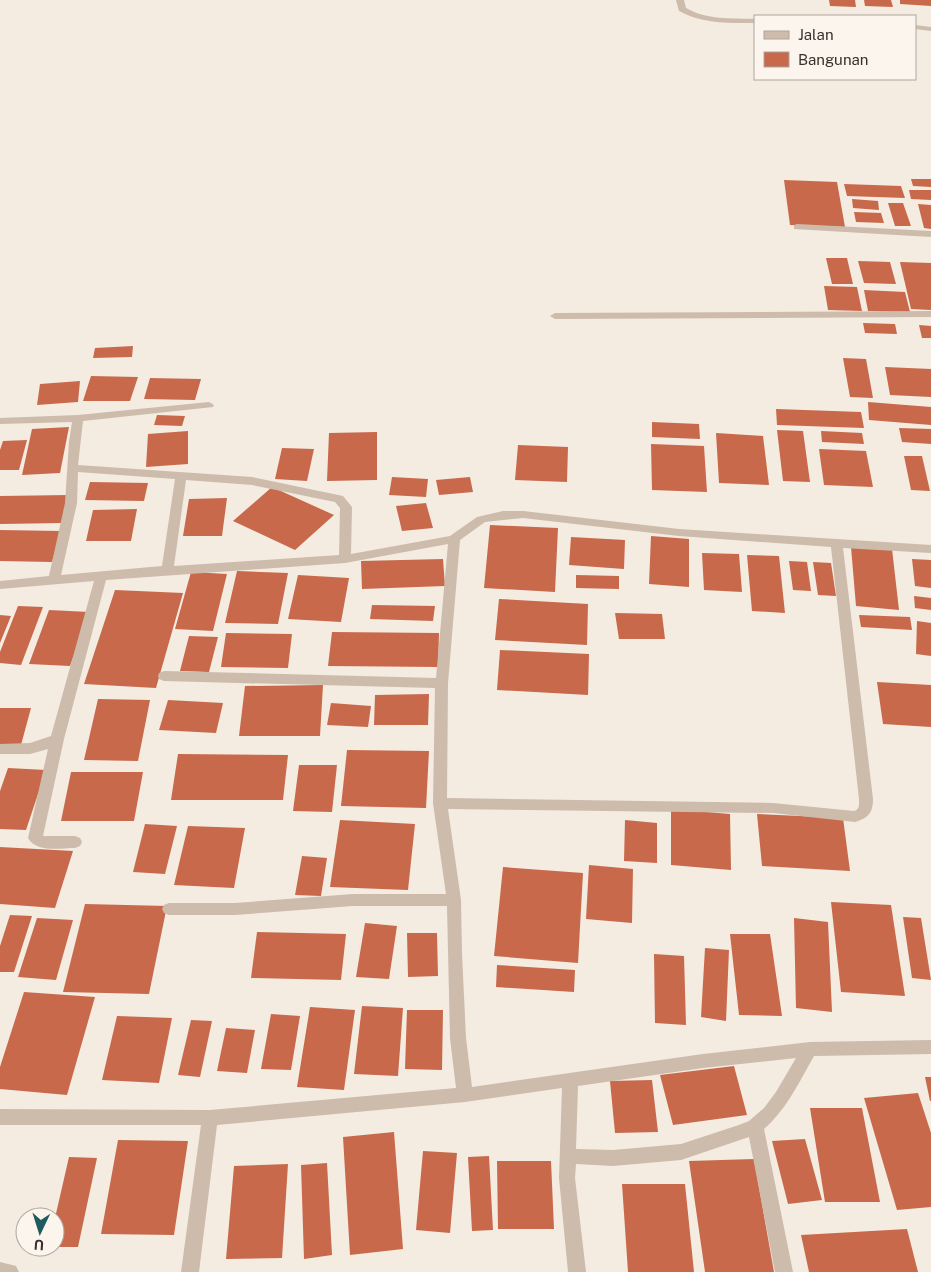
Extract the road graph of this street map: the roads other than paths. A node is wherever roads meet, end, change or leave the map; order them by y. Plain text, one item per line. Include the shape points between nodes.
1 (680, 0) edge
2 (754, 21) edge
3 (916, 27) edge
4 (931, 29) edge
5 (797, 227) dead end
6 (931, 234) edge
7 (931, 314) edge
8 (555, 316) dead end
9 (209, 405) dead end
10 (78, 418) junction
11 (0, 421) edge
12 (74, 468) junction
13 (181, 475) junction
14 (454, 539) junction
15 (837, 544) junction
16 (931, 549) edge
17 (345, 559) junction
18 (167, 570) junction
19 (102, 576) junction
20 (54, 582) junction
21 (0, 585) edge
22 (164, 676) dead end
23 (442, 683) junction
24 (57, 739) junction
25 (0, 749) edge
26 (440, 803) junction
27 (75, 842) dead end
28 (454, 900) junction
29 (170, 909) dead end
30 (931, 1047) edge
31 (810, 1048) junction
32 (570, 1080) junction
33 (464, 1095) junction
34 (0, 1117) edge
35 (210, 1118) junction
36 (755, 1126) junction
37 (567, 1156) junction
38 (0, 1271) edge
39 (10, 1272) edge
40 (190, 1272) edge
41 (577, 1272) edge
42 (784, 1272) edge

1 - 2 street via 682,9 691,15
3 - 4 street
5 - 6 street
7 - 8 street
9 - 10 street
10 - 11 street
10 - 12 street
12 - 13 street
12 - 20 street via 71,503
13 - 17 street via 252,481 339,498 346,507
13 - 18 street
14 - 15 street via 483,518 539,516 728,538
14 - 17 street
14 - 23 street
15 - 16 street
15 - 26 street via 866,799 866,809 862,814 838,816 773,808
17 - 18 street
18 - 19 street
19 - 20 street
19 - 24 street
20 - 21 street
22 - 23 street
23 - 26 street
24 - 25 street via 20,750
24 - 27 street via 35,838 42,842
26 - 28 street
28 - 29 street via 353,900 235,909
28 - 33 street via 458,1038
30 - 31 street
31 - 32 street
31 - 36 street via 782,1097
32 - 33 street
32 - 37 street
33 - 35 street
34 - 35 street
35 - 40 street
36 - 37 street via 681,1152 613,1158
36 - 42 street
37 - 41 street
38 - 39 street

